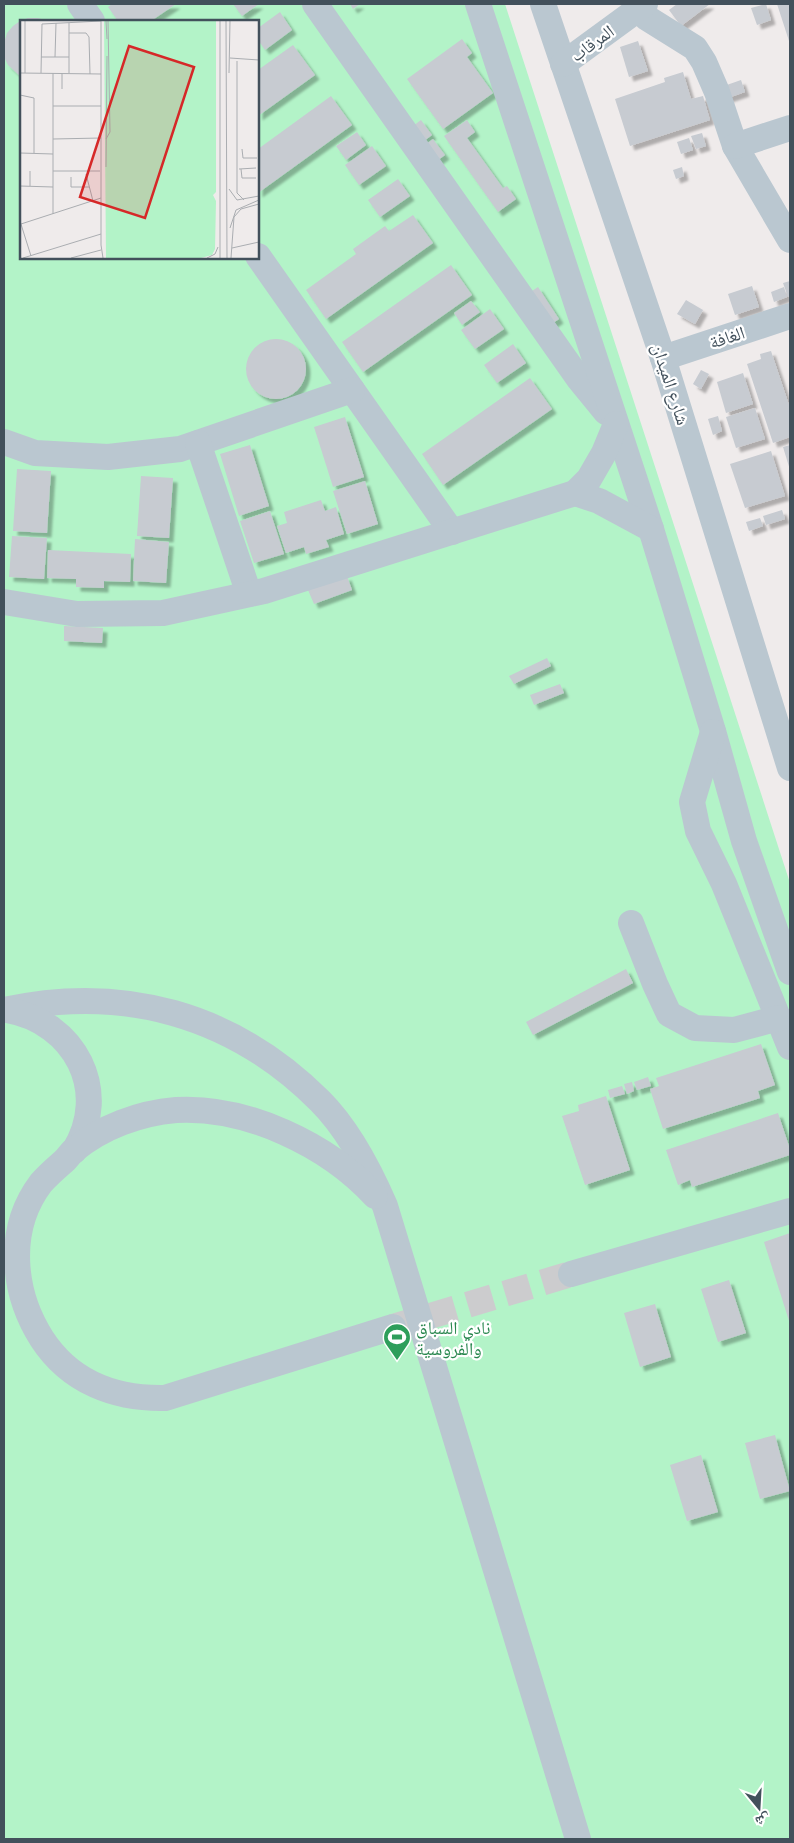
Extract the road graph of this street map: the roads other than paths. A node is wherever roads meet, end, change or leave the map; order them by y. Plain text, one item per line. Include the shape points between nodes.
1 (80, 4) edge
2 (316, 4) edge
3 (478, 4) edge
4 (543, 4) edge
5 (642, 6) edge
6 (91, 20) edge
7 (563, 64) junction
8 (790, 128) edge
9 (735, 146) junction
10 (790, 240) edge
11 (259, 257) edge
12 (790, 316) edge
13 (663, 358) junction
14 (352, 390) junction
15 (616, 424) junction
16 (4, 442) edge
17 (198, 443) junction
18 (574, 493) junction
19 (650, 529) junction
20 (452, 532) junction
21 (249, 594) junction
22 (4, 602) edge
23 (783, 722) edge
24 (713, 731) junction
25 (790, 768) edge
26 (631, 922) dead end
27 (790, 972) edge
28 (4, 1010) edge
29 (779, 1018) junction
30 (790, 1047) edge
31 (73, 1152) junction
32 (386, 1206) junction
33 (790, 1211) edge
34 (571, 1274) tunnel mouth
35 (393, 1327) tunnel mouth
36 (578, 1839) edge

1 - 6 street
2 - 15 street via 579,378
3 - 15 street
4 - 7 street, شارع الميدان
5 - 7 street, المرقاب
5 - 9 street via 647,18 694,48 704,62
7 - 13 street, شارع الميدان
8 - 9 street
9 - 10 street
11 - 14 street
12 - 13 street, الغافة
13 - 23 street, شارع الميدان
14 - 17 street
14 - 20 street
15 - 18 street via 589,479
15 - 19 street
16 - 17 street via 35,453 108,457 180,449
17 - 21 street
18 - 19 street via 598,501
18 - 20 street
19 - 24 street
20 - 21 street
21 - 22 street via 163,613 77,614
23 - 25 street, شارع الميدان
24 - 27 street via 744,841
24 - 29 street via 692,802 698,831 724,884
26 - 29 street via 669,1014 694,1028 734,1030
28 - 31 street via 31,1016 55,1031 73,1051 82,1068 88,1086 89,1113
28 - 32 street via 61,1000 119,1002 176,1013 229,1034 276,1063 320,1101 360,1154
29 - 30 street
31 - 32 street via 104,1131 139,1116 177,1110 216,1112 274,1128 314,1147 352,1174
31 - 35 street via 52,1171 31,1199 19,1232 17,1267 30,1317 37,1331 56,1356 82,1378 122,1395 165,1398
32 - 36 street
33 - 34 street

